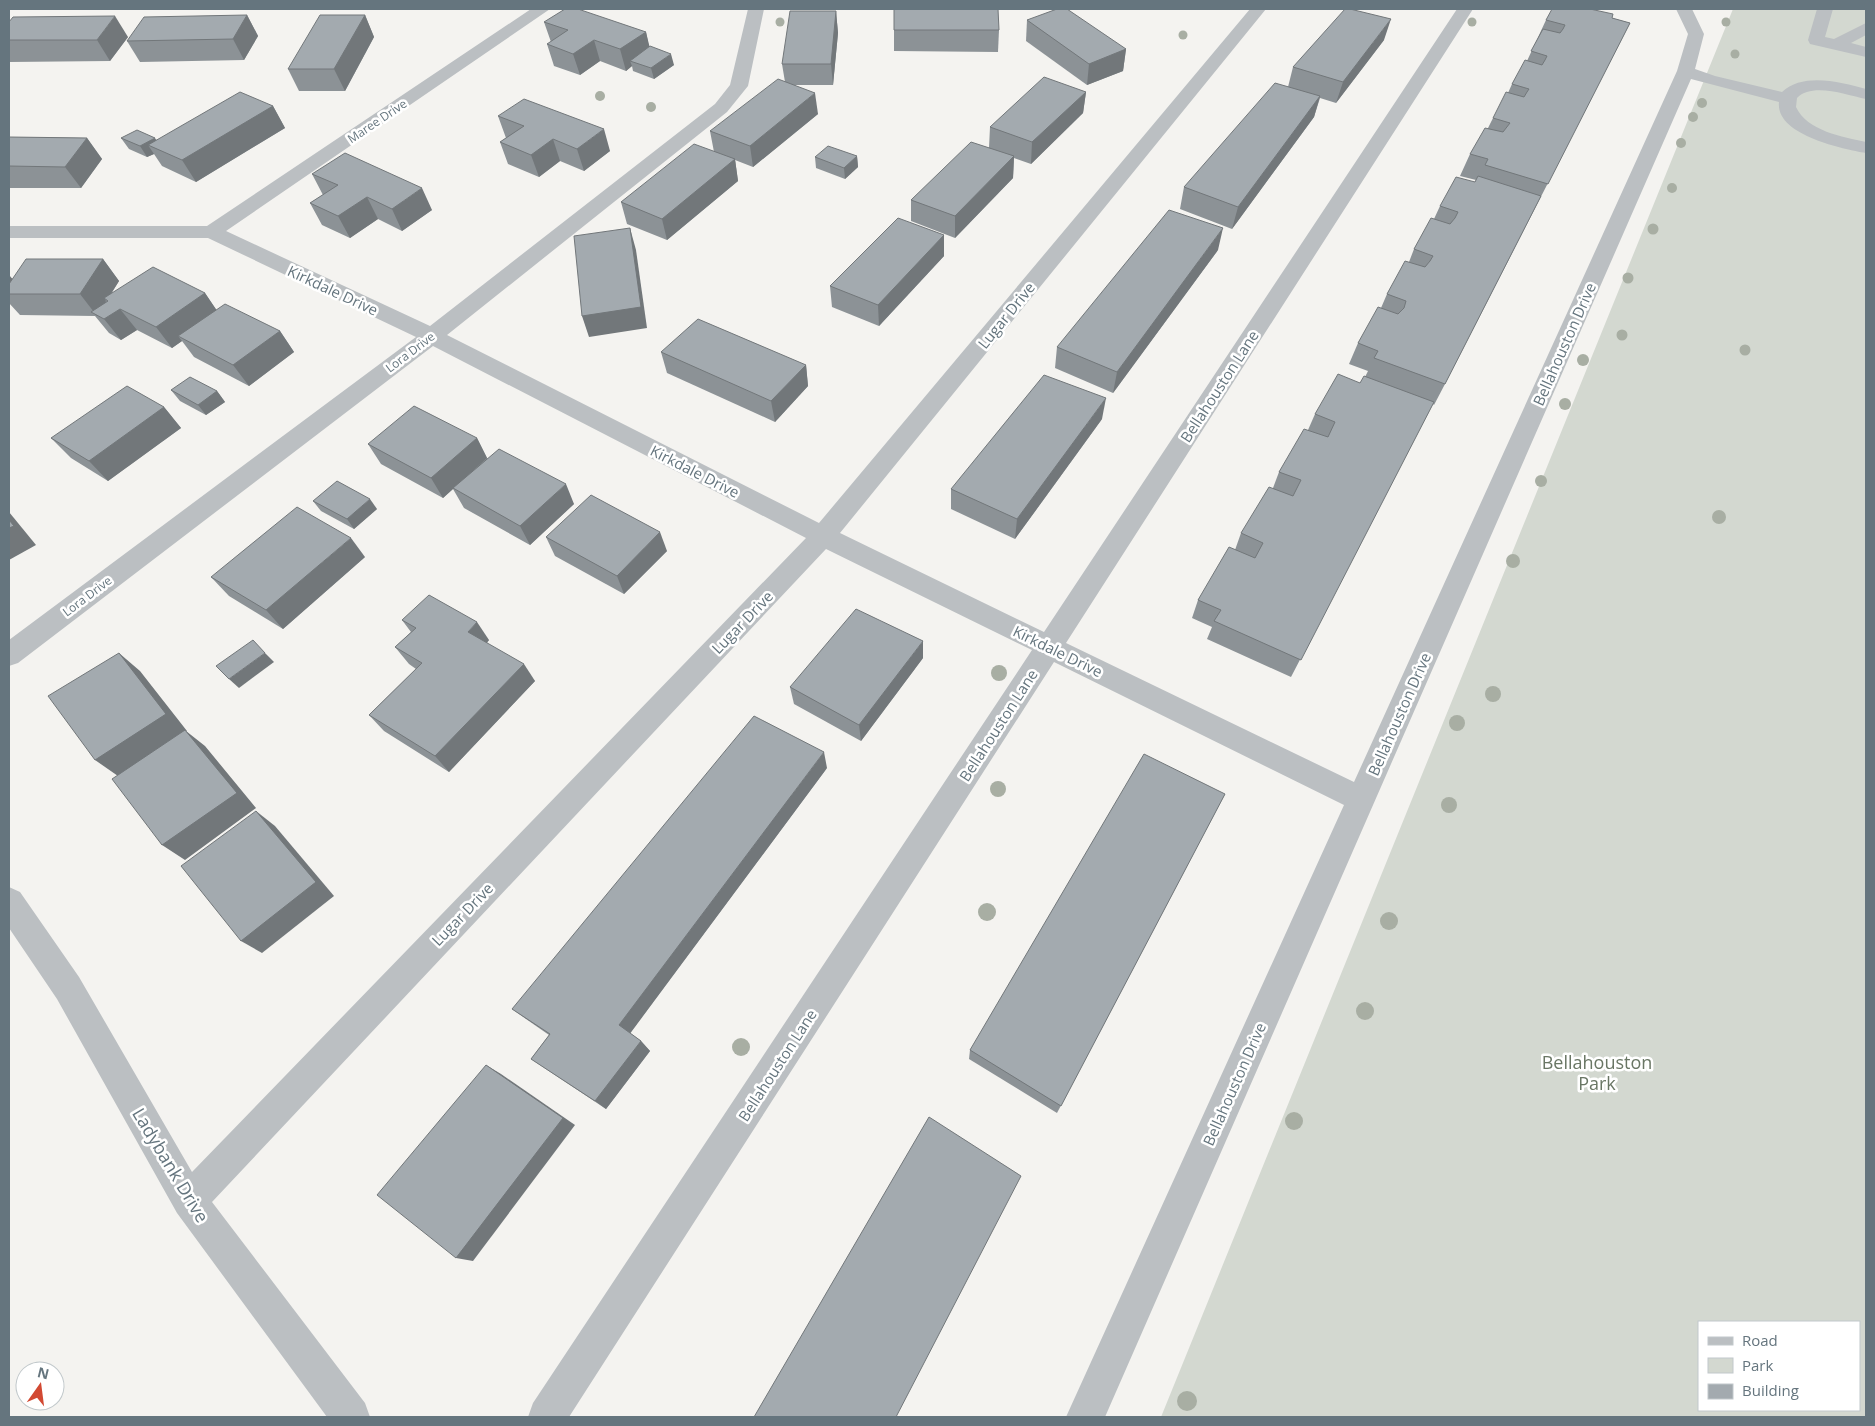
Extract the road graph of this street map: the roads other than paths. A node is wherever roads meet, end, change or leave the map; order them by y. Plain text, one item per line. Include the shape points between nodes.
1 (542, 9) edge
2 (756, 9) edge
3 (1258, 9) edge
4 (1465, 9) edge
5 (1684, 9) edge
6 (1825, 9) edge
7 (1866, 28) edge
8 (1836, 44) junction
9 (1866, 52) edge
10 (1686, 70) junction
11 (1866, 94) edge
12 (1787, 99) junction
13 (1866, 147) edge
14 (9, 232) edge
15 (211, 232) junction
16 (432, 336) junction
17 (823, 536) junction
18 (1049, 646) junction
19 (9, 655) edge
20 (1361, 799) junction
21 (9, 902) edge
22 (188, 1201) junction
23 (351, 1417) edge
24 (547, 1417) edge
25 (1085, 1417) edge

1 - 15 street, Maree Drive
2 - 16 street, Lora Drive via 739,86 720,108
3 - 17 street, Lugar Drive
4 - 18 street, Bellahouston Lane
5 - 10 street, Bellahouston Drive via 1696,34
6 - 8 street via 1816,40
7 - 8 street
8 - 9 street
10 - 12 street via 1709,80
10 - 20 street, Bellahouston Drive
11 - 12 street via 1850,88 1806,86
12 - 13 street via 1787,108 1795,120 1822,137
14 - 15 street, Kirkdale Drive
15 - 16 street, Kirkdale Drive
16 - 17 street, Kirkdale Drive
16 - 19 street, Lora Drive
17 - 18 street, Kirkdale Drive
17 - 22 street, Lugar Drive
18 - 20 street, Kirkdale Drive
18 - 24 street, Bellahouston Lane
20 - 25 street, Bellahouston Drive
21 - 22 street, Ladybank Drive via 68,988
22 - 23 street, Ladybank Drive

